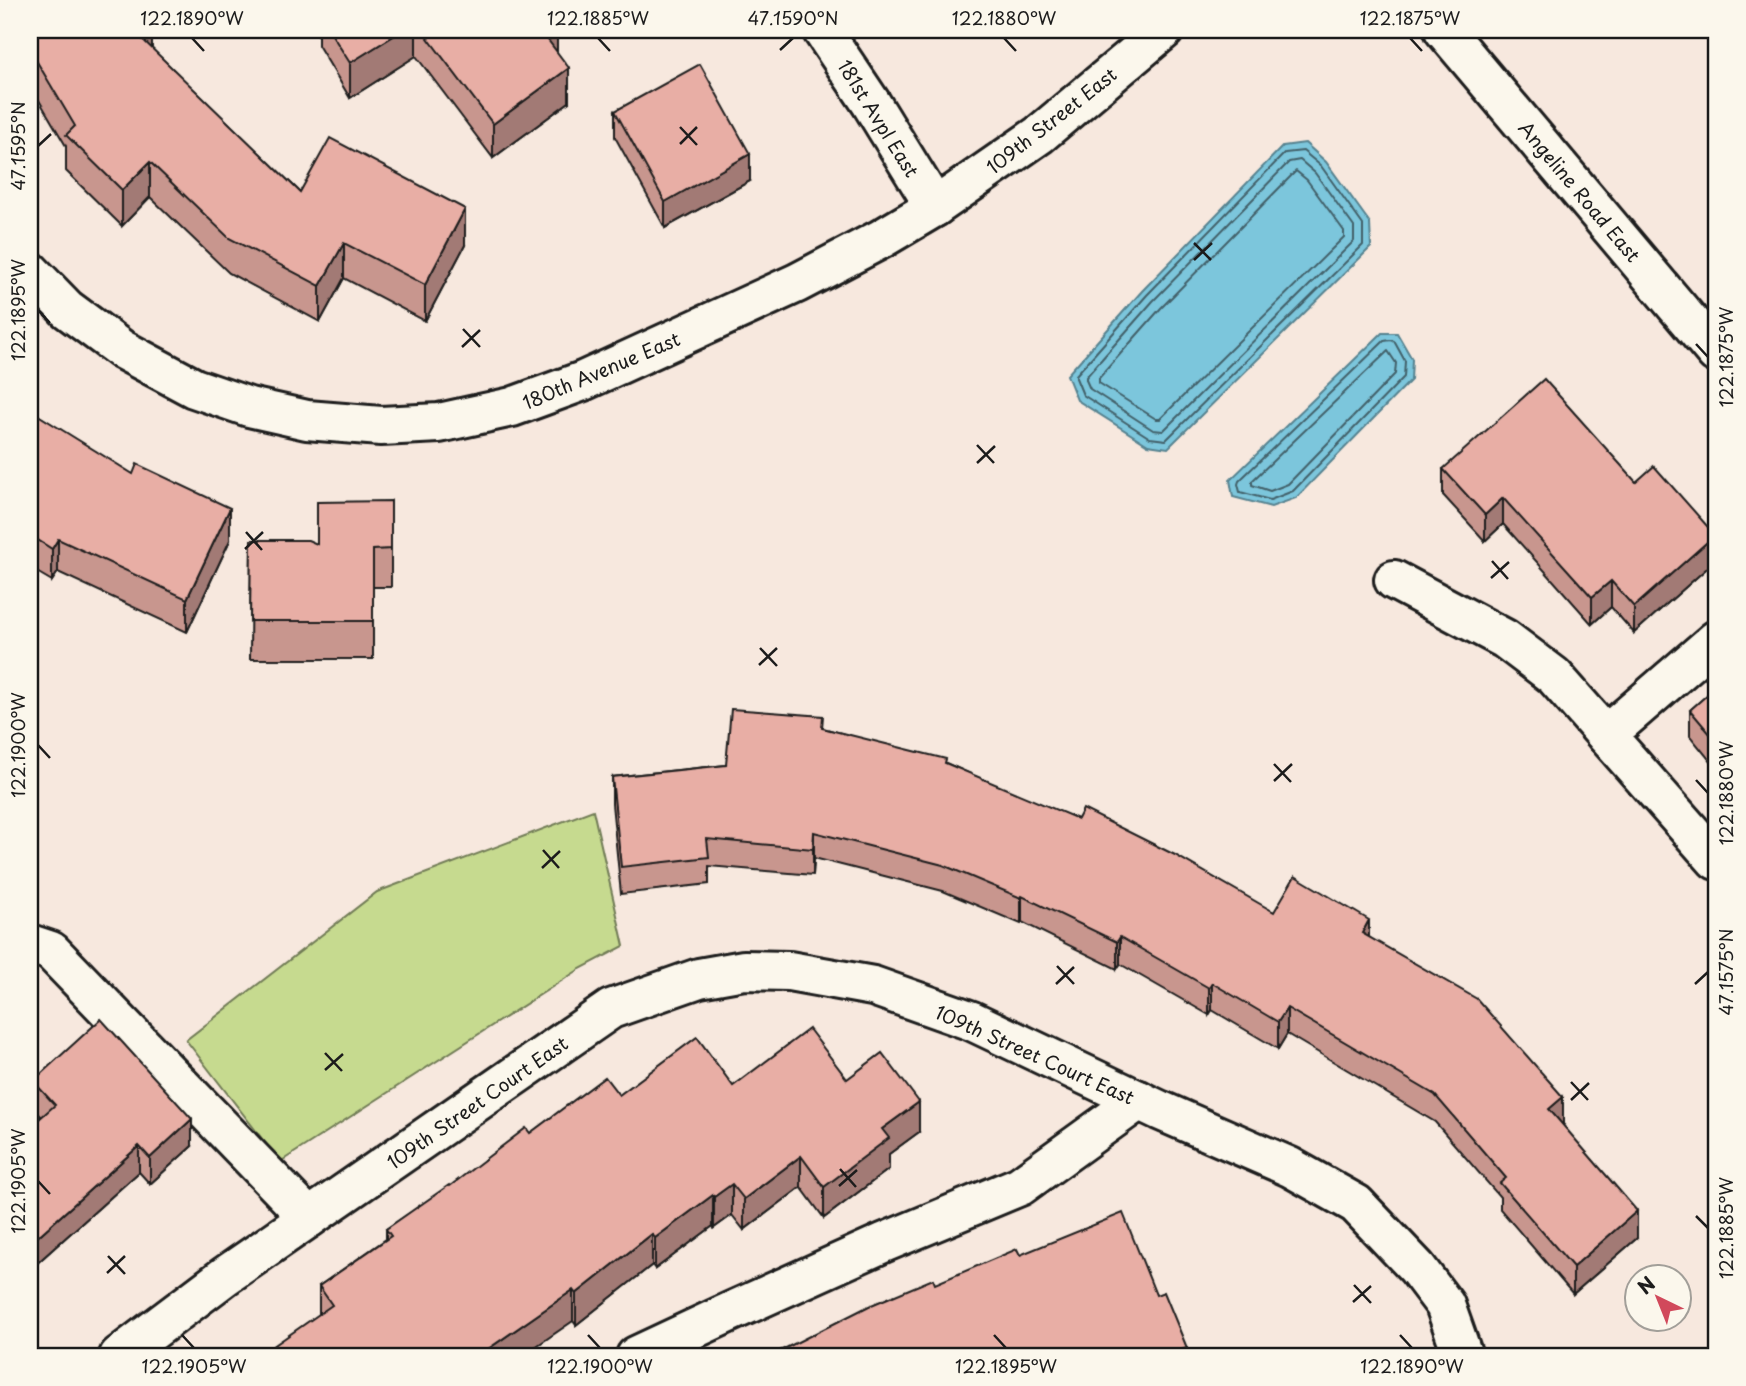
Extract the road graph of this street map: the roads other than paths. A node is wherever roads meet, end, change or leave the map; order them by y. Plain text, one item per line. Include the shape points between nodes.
1 (822, 30) edge
2 (1164, 30) edge
3 (1444, 30) edge
4 (935, 207) junction
5 (30, 271) edge
6 (1716, 353) edge
7 (1394, 580) dead end
8 (1716, 640) edge
9 (1606, 735) junction
10 (1716, 860) edge
11 (30, 944) edge
12 (1139, 1100) junction
13 (309, 1218) junction
14 (119, 1356) edge
15 (636, 1356) edge
16 (1463, 1356) edge

1 - 4 street, 181st Avpl East
2 - 4 street, 109th Street East via 1039,135
3 - 6 street, Angeline Road East
4 - 5 street, 180th Avenue East via 797,283 583,381 512,407 439,423 381,426 307,420 194,388 121,349 67,309
7 - 9 street via 1505,639 1554,677
8 - 9 street
9 - 10 street
11 - 13 street via 51,951
12 - 13 street, 109th Street Court East via 972,1021 873,986 789,971 744,970 699,978 611,1009
12 - 15 street via 1020,1185
12 - 16 street, 109th Street Court East via 1290,1167 1356,1204 1418,1268 1446,1305
13 - 14 street, 109th Street Court East

